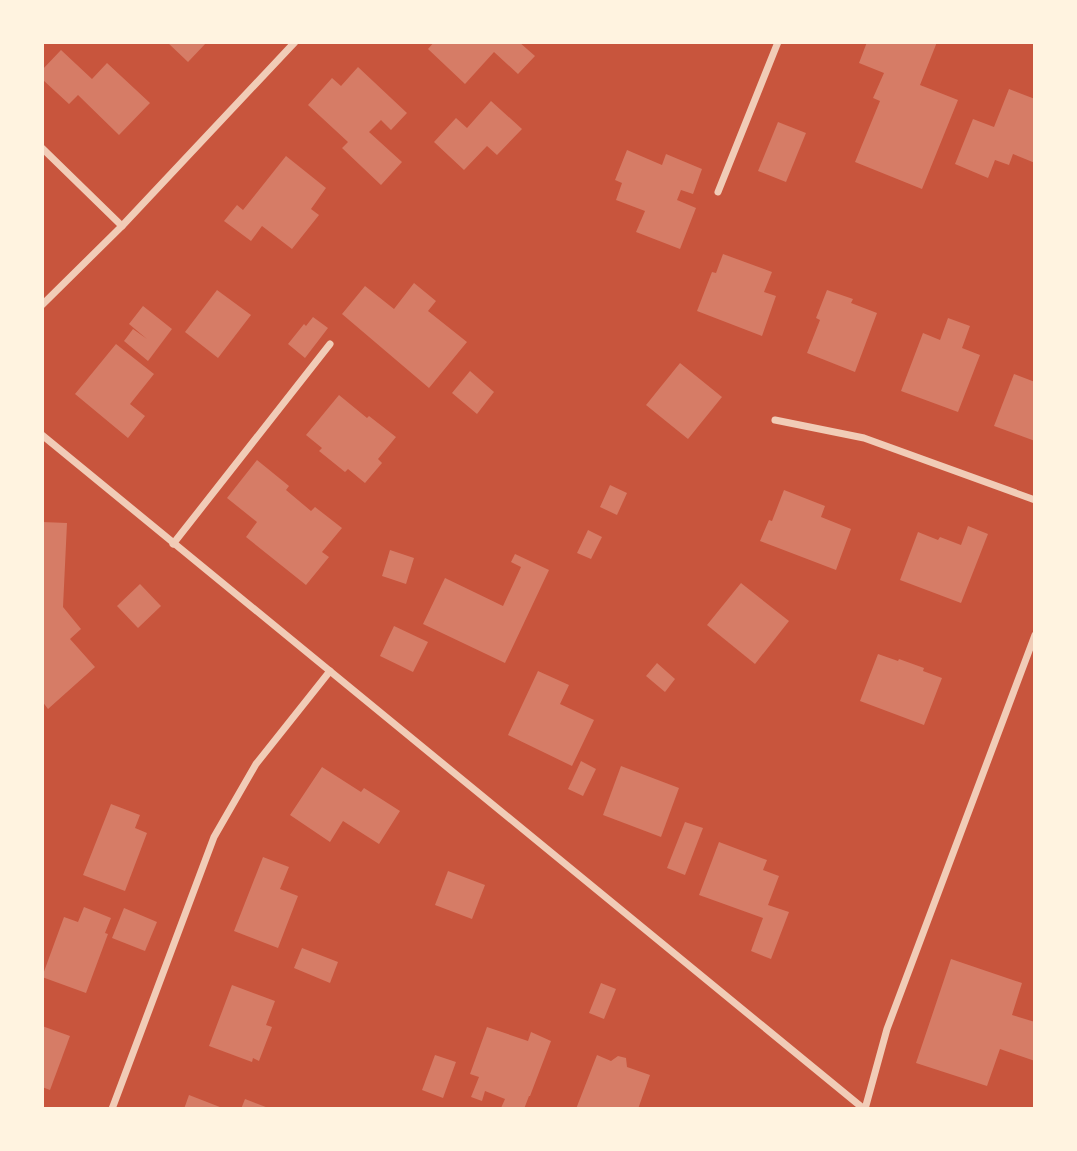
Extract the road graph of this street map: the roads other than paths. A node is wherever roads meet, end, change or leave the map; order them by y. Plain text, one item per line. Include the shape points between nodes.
1 (295, 42) edge
2 (778, 42) edge
3 (42, 148) edge
4 (718, 192) dead end
5 (122, 226) junction
6 (42, 305) edge
7 (330, 344) dead end
8 (775, 420) dead end
9 (42, 435) edge
10 (1035, 500) edge
11 (173, 544) junction
12 (1035, 635) edge
13 (330, 671) junction
14 (112, 1109) edge
15 (864, 1109) edge

1 - 5 street
2 - 4 street
3 - 5 street
5 - 6 street
7 - 11 street
8 - 10 street via 864,438
9 - 11 street
11 - 13 street
12 - 15 street via 887,1029
13 - 14 street via 256,764 215,837
13 - 15 street

